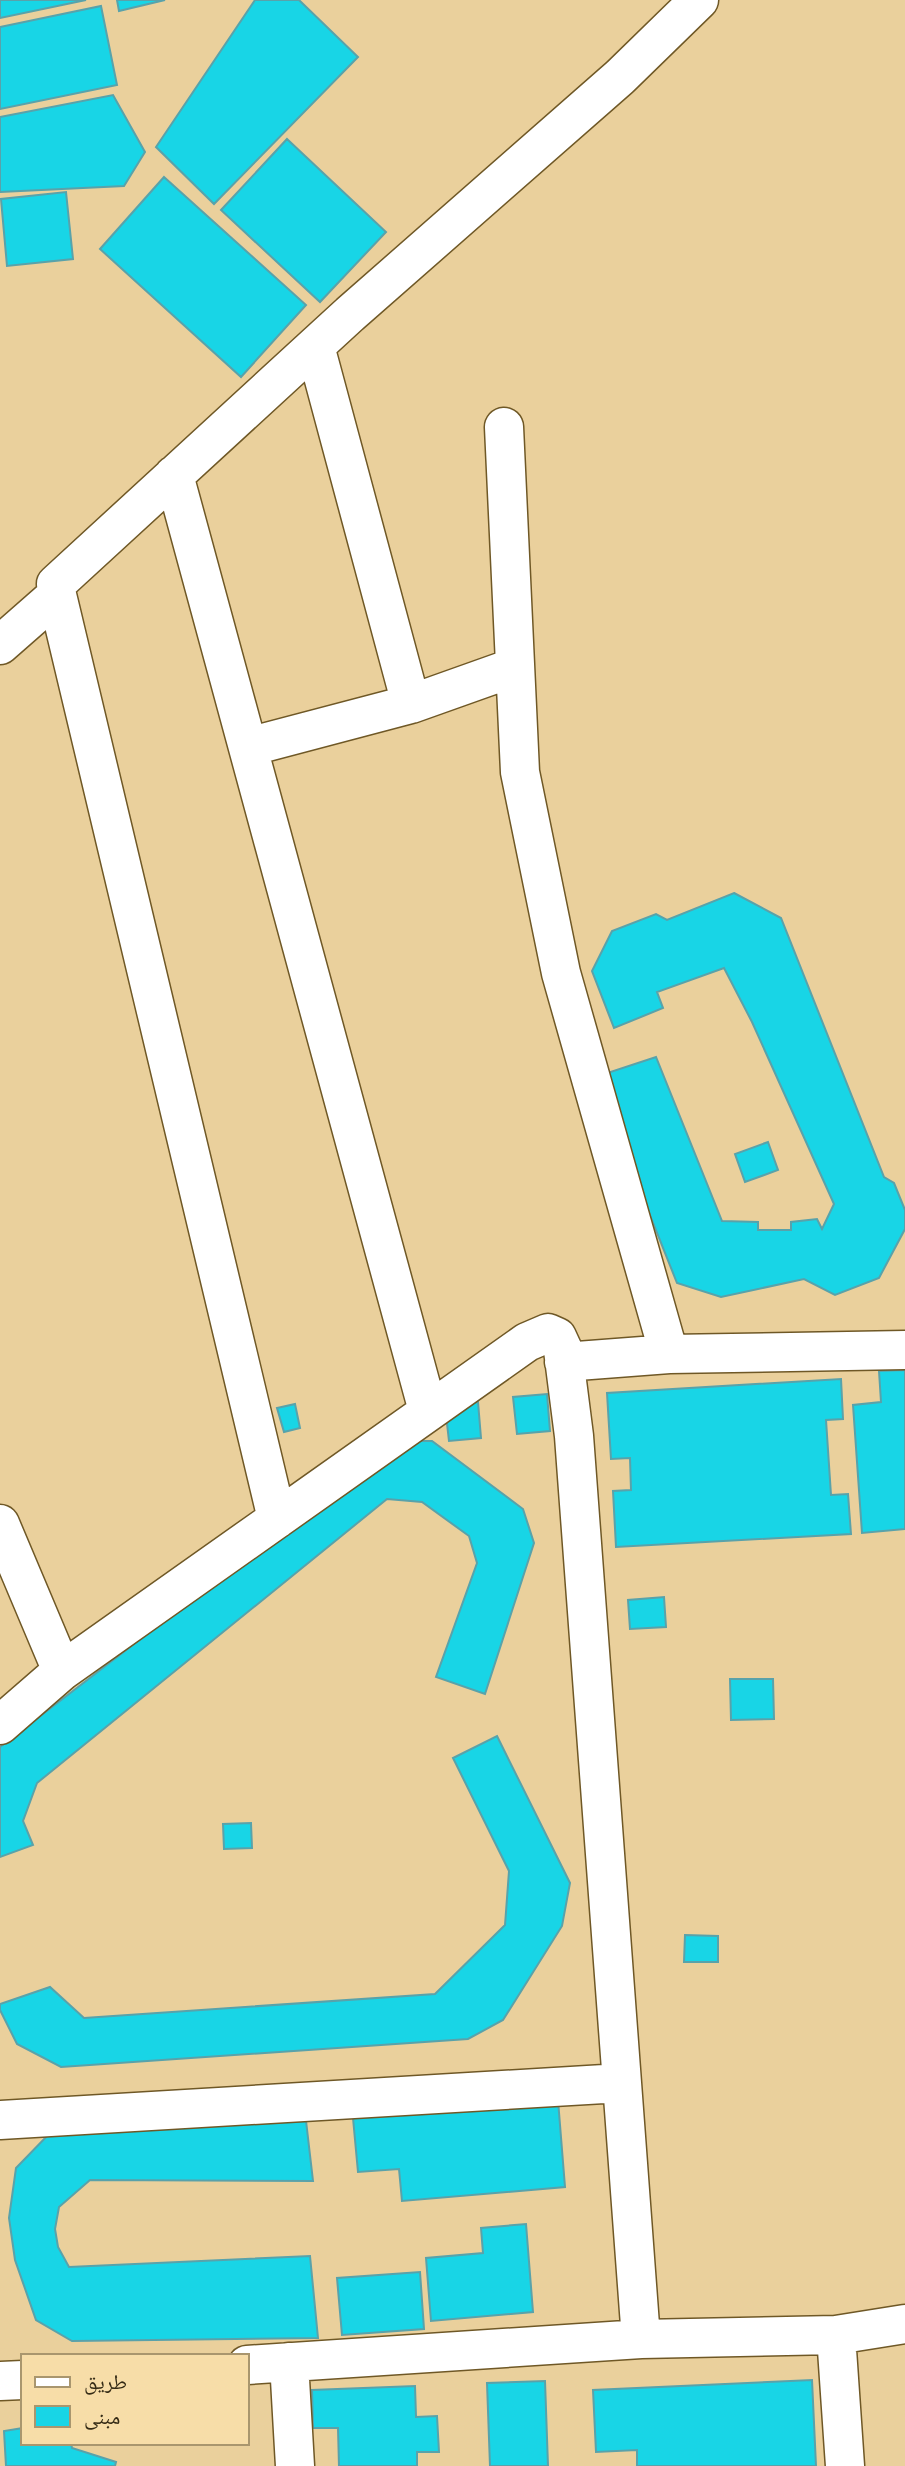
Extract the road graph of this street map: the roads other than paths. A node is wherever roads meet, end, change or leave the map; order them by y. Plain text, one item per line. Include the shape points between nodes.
1 (699, 0) edge
2 (315, 346) junction
3 (504, 427) dead end
4 (174, 475) junction
5 (57, 595) junction
6 (0, 645) edge
7 (515, 667) junction
8 (411, 704) junction
9 (248, 747) junction
10 (905, 1350) edge
11 (669, 1354) junction
12 (564, 1362) junction
13 (428, 1412) junction
14 (276, 1519) junction
15 (0, 1524) edge
16 (62, 1671) junction
17 (0, 1725) edge
18 (621, 2083) junction
19 (0, 2120) edge
20 (905, 2324) edge
21 (836, 2335) junction
22 (641, 2339) junction
23 (289, 2362) junction
24 (248, 2365) edge
25 (21, 2380) edge
26 (0, 2381) edge
27 (295, 2466) edge
28 (845, 2466) edge

1 - 2 street via 620,77
2 - 4 street
2 - 8 street
3 - 7 street
4 - 5 street via 56,584
4 - 9 street
5 - 6 street
5 - 14 street
7 - 8 street
7 - 11 street via 520,772 561,973
8 - 9 street
9 - 13 street
10 - 11 street
11 - 12 street
12 - 13 street via 557,1337 548,1333 527,1342
12 - 18 street via 574,1436
13 - 14 street
14 - 16 street
15 - 16 street
16 - 17 street
18 - 19 street
18 - 22 street
20 - 21 street
21 - 22 street
21 - 28 street
22 - 23 street
23 - 24 street
23 - 27 street
25 - 26 street

